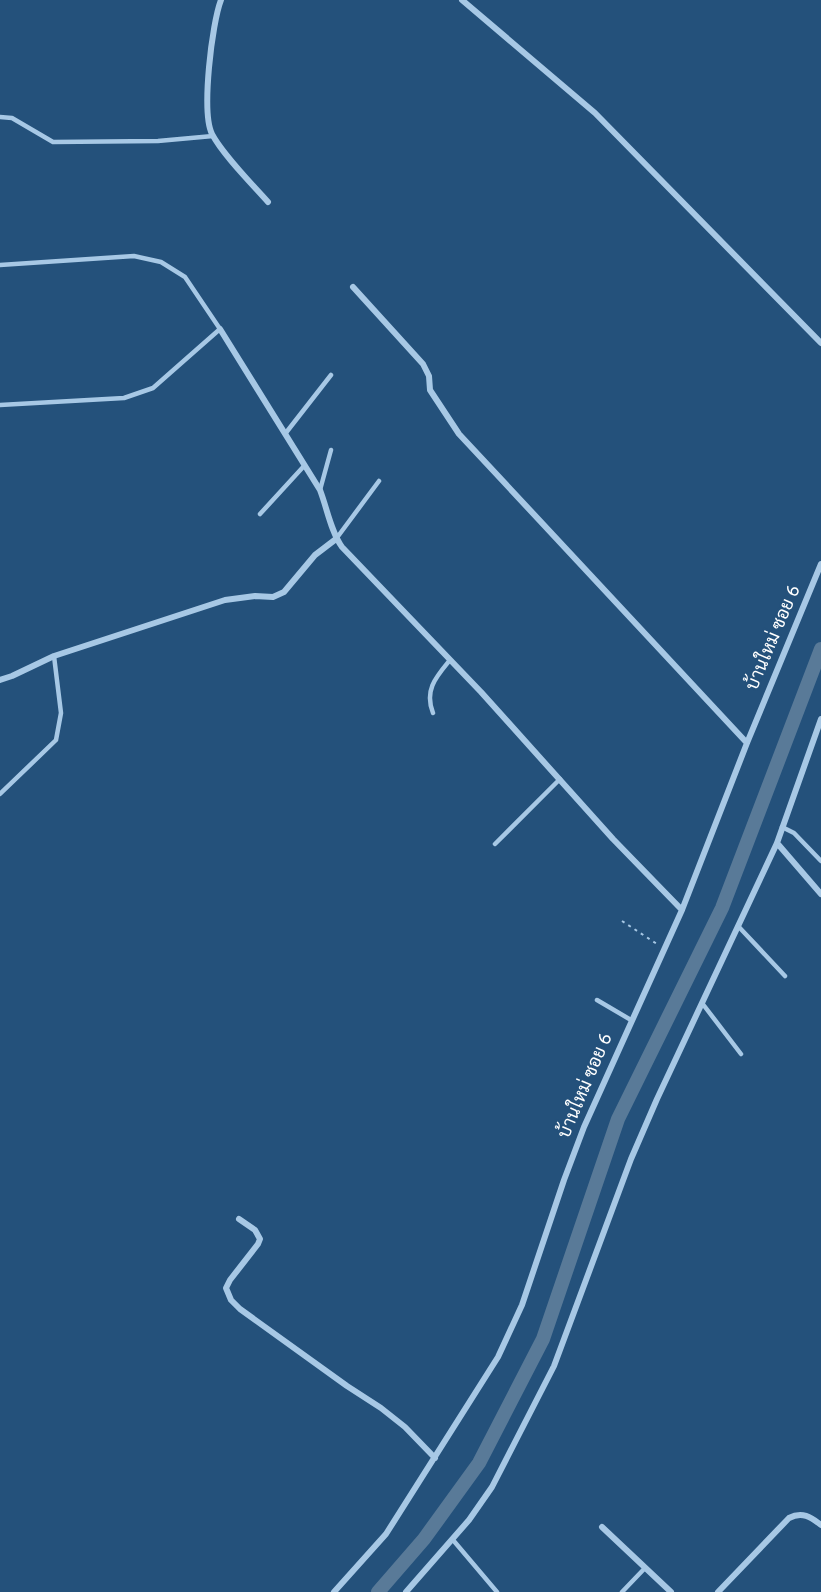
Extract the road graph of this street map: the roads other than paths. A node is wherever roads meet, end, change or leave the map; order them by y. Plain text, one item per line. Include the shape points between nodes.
1 (221, 0) edge
2 (462, 0) edge
3 (0, 117) edge
4 (213, 136) junction
5 (268, 202) dead end
6 (0, 265) edge
7 (353, 287) dead end
8 (220, 328) junction
9 (821, 343) edge
10 (331, 375) dead end
11 (0, 405) edge
12 (285, 434) junction
13 (332, 450) dead end
14 (304, 466) junction
15 (379, 482) dead end
16 (320, 490) junction
17 (260, 514) dead end
18 (336, 539) junction
19 (821, 564) edge
20 (54, 656) junction
21 (450, 660) junction
22 (0, 680) edge
23 (433, 713) dead end
24 (821, 719) edge
25 (747, 742) junction
26 (560, 779) junction
27 (0, 794) edge
28 (782, 827) junction
29 (777, 843) junction
30 (495, 844) dead end
31 (821, 861) edge
32 (821, 894) edge
33 (682, 910) junction
34 (738, 926) junction
35 (785, 976) dead end
36 (597, 1000) dead end
37 (702, 1003) junction
38 (631, 1020) junction
39 (741, 1054) dead end
40 (239, 1219) dead end
41 (435, 1458) junction
42 (821, 1525) edge
43 (602, 1527) dead end
44 (453, 1540) junction
45 (645, 1568) junction
46 (334, 1592) edge
47 (406, 1592) edge
48 (497, 1592) edge
49 (622, 1592) edge
50 (671, 1592) edge
51 (718, 1592) edge

1 - 4 street via 216,13 208,96
2 - 9 street via 595,113
3 - 4 lane via 12,118 53,142
4 - 5 street
6 - 8 lane via 134,256 161,262 184,277
7 - 25 street via 423,364 430,390 459,434
8 - 11 lane via 153,388 124,398
8 - 12 street
10 - 12 lane
12 - 14 street
13 - 16 lane
14 - 16 street
14 - 17 lane
15 - 18 lane
16 - 18 street
18 - 20 street via 315,555 284,591 273,597 225,600
18 - 21 street
19 - 25 street, บ้านใหม่ ซอย 6
20 - 22 street
20 - 27 lane via 61,714 56,740
21 - 23 lane via 430,688 428,701
21 - 26 street
24 - 28 street
25 - 33 street, บ้านใหม่ ซอย 6
26 - 30 lane
26 - 33 street
28 - 29 street
28 - 31 lane via 794,833
29 - 32 street
29 - 34 street
33 - 38 street, บ้านใหม่ ซอย 6
34 - 35 lane
34 - 37 street
36 - 38 lane
37 - 39 lane
37 - 44 street via 631,1159 554,1366 492,1487
38 - 41 street, บ้านใหม่ ซอย 6 via 584,1127 522,1305 498,1357
40 - 41 street via 255,1230 260,1239 226,1288 231,1300 278,1338 381,1408
41 - 46 street, บ้านใหม่ ซอย 6 via 386,1534
42 - 51 street via 802,1514 789,1518
43 - 45 street
44 - 47 street
44 - 48 lane
45 - 49 lane
45 - 50 street

